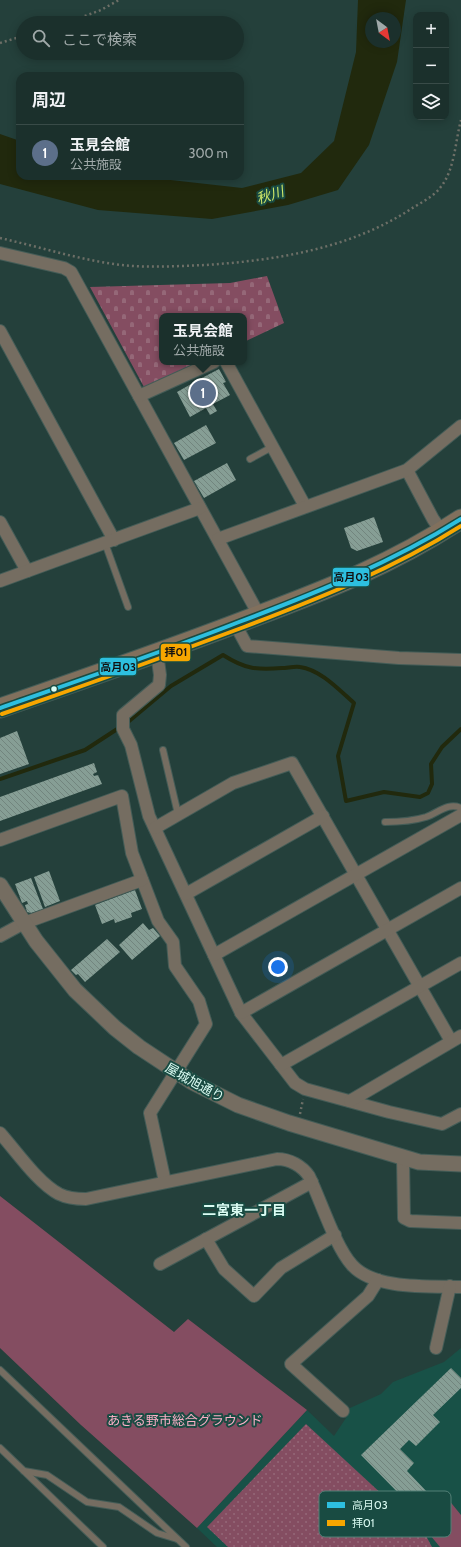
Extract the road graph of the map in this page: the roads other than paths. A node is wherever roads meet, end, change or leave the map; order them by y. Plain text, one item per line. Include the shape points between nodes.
1 (0, 253) edge
2 (0, 331) edge
3 (4, 350) edge
4 (207, 365) edge
5 (228, 365) edge
6 (140, 396) junction
7 (461, 426) edge
8 (272, 447) junction
9 (250, 459) dead end
10 (407, 470) junction
11 (306, 506) junction
12 (200, 508) junction
13 (461, 519) edge
14 (0, 522) edge
15 (442, 532) junction
16 (218, 539) junction
17 (109, 541) junction
18 (27, 571) junction
19 (0, 581) edge
20 (128, 607) dead end
21 (259, 615) junction
22 (235, 624) junction
23 (157, 653) junction
24 (461, 660) edge
25 (0, 708) edge
26 (163, 750) dead end
27 (461, 808) edge
28 (178, 814) junction
29 (461, 815) edge
30 (323, 816) junction
31 (386, 822) dead end
32 (155, 828) junction
33 (0, 840) edge
34 (355, 874) junction
35 (142, 880) junction
36 (0, 885) edge
37 (461, 888) edge
38 (186, 894) junction
39 (24, 923) junction
40 (387, 929) junction
41 (0, 936) edge
42 (214, 955) junction
43 (461, 963) edge
44 (420, 986) junction
45 (241, 1013) junction
46 (456, 1039) edge
47 (281, 1065) junction
48 (176, 1072) junction
49 (350, 1101) junction
50 (461, 1114) edge
51 (0, 1133) edge
52 (403, 1158) junction
53 (461, 1164) edge
54 (164, 1182) junction
55 (312, 1182) junction
56 (461, 1223) edge
57 (335, 1235) junction
58 (206, 1239) junction
59 (160, 1264) dead end
60 (378, 1280) junction
61 (456, 1287) edge
62 (436, 1348) dead end
63 (0, 1370) edge
64 (343, 1411) dead end
65 (0, 1448) edge
66 (24, 1471) junction
67 (178, 1540) junction
68 (103, 1547) edge
69 (186, 1547) edge

1 - 6 street via 64,268 71,272
2 - 3 street
3 - 17 street
4 - 6 street
5 - 8 street
6 - 12 street
7 - 10 street
8 - 9 lane
8 - 11 street
10 - 11 street
10 - 15 street
11 - 16 street
12 - 16 street
12 - 17 street
13 - 15 main road
14 - 18 street
15 - 21 main road via 360,576
16 - 21 street
17 - 18 street
17 - 20 lane
18 - 19 street
21 - 22 main road
22 - 23 main road
22 - 24 street via 247,646 399,658
23 - 25 main road
23 - 32 street via 159,685 123,715 123,726 131,745 149,816
26 - 28 lane
27 - 31 lane via 449,806 427,817 404,822
28 - 30 street via 234,783 292,763
28 - 32 street
29 - 34 street
30 - 34 street
30 - 38 street
32 - 38 street
33 - 35 street via 122,796 132,854
34 - 40 street
34 - 42 street
35 - 39 street
35 - 48 street via 158,921 173,942 174,966 199,1001 206,1024
36 - 39 street, 屋城旭通り
37 - 40 street
38 - 42 street
39 - 41 street
39 - 48 street, 屋城旭通り via 52,962 93,1008 139,1047
40 - 44 street
40 - 45 street
42 - 45 street
43 - 44 street
44 - 46 street
44 - 47 street
45 - 47 street
46 - 49 street
47 - 49 street via 295,1083 305,1089
48 - 52 street, 屋城旭通り via 238,1105
48 - 54 street via 150,1113
49 - 50 street via 442,1124
51 - 54 street via 47,1186 72,1198 86,1199
52 - 53 street, 屋城旭通り via 419,1162
52 - 56 street via 404,1218 410,1221
54 - 55 street via 282,1159 301,1167
55 - 57 street
55 - 58 street
57 - 58 street via 282,1268 254,1296 224,1269
57 - 60 street via 352,1266
58 - 59 street
60 - 61 street via 395,1284
60 - 64 street via 368,1296 291,1364
61 - 62 street
63 - 67 lane
65 - 66 lane
66 - 67 lane via 47,1475 87,1502 119,1507 157,1533
66 - 68 lane
67 - 69 lane

